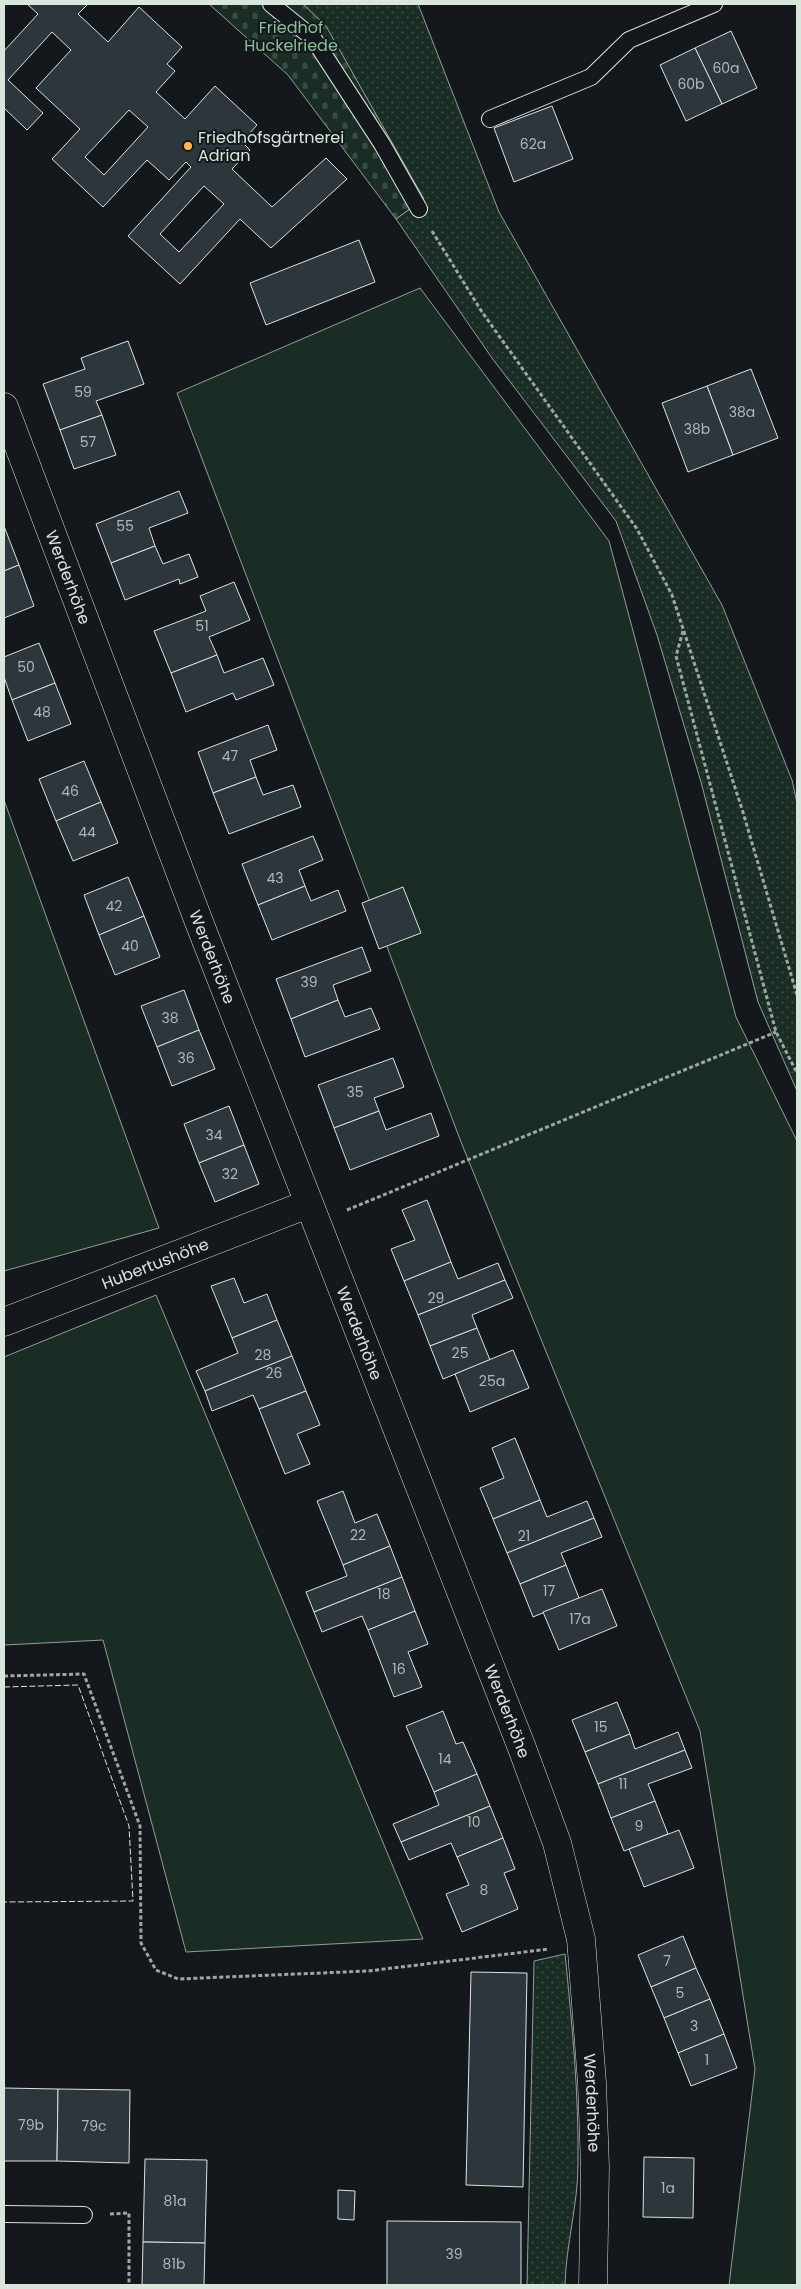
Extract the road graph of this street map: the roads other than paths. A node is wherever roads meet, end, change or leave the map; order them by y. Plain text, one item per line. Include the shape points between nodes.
1 (271, 4) edge
2 (714, 4) edge
3 (490, 119) dead end
4 (419, 209) road end
5 (4, 407) edge
6 (308, 1204) junction
7 (4, 1322) edge
8 (4, 2214) edge
9 (84, 2215) road end
10 (592, 2285) edge

1 - 4 lane via 314,38
2 - 3 lane via 629,40 591,77
5 - 6 street, Werderhöhe
6 - 7 street, Hubertushöhe
6 - 10 street, Werderhöhe via 557,1843 581,1939 595,2158
8 - 9 lane

